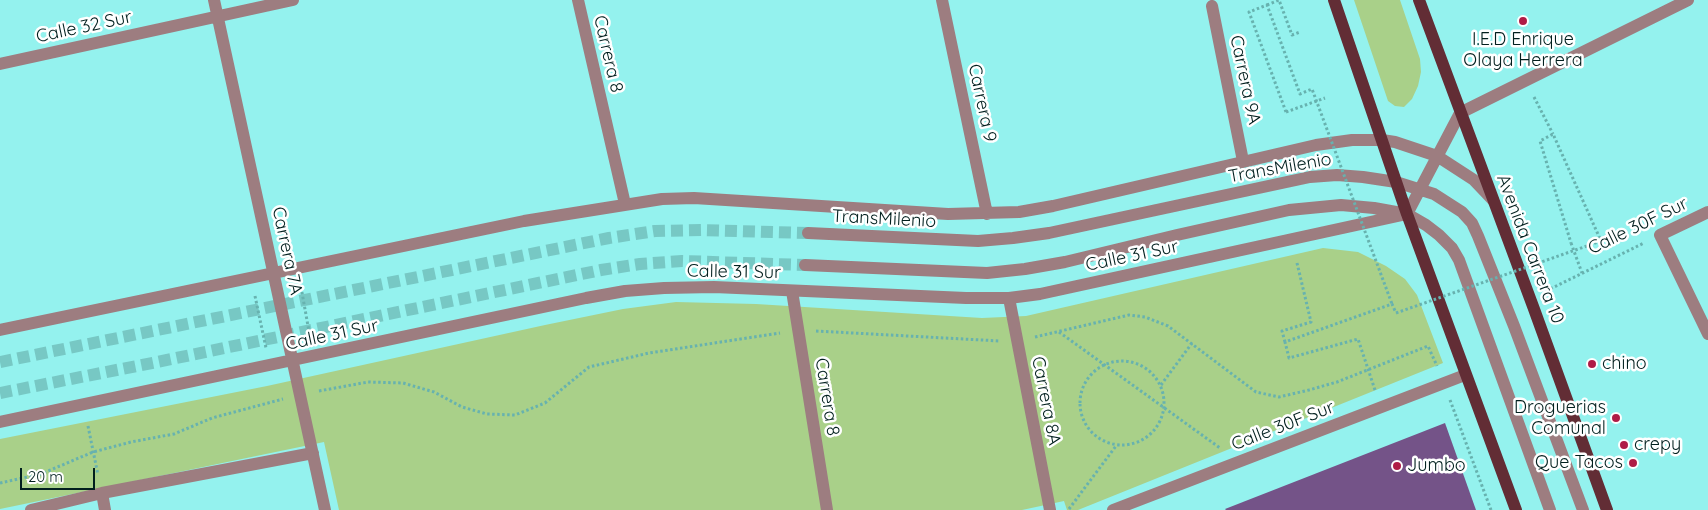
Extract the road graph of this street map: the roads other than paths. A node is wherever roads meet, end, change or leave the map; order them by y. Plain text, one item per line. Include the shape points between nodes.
1 (214, 0) edge
2 (293, 0) edge
3 (578, 0) edge
4 (942, 0) edge
5 (1334, 0) edge
6 (1419, 0) edge
7 (1688, 0) edge
8 (1212, 6) dead end
9 (218, 17) junction
10 (0, 64) edge
11 (1460, 113) junction
12 (1382, 140) junction
13 (1437, 156) junction
14 (1244, 161) junction
15 (1396, 182) junction
16 (1420, 189) junction
17 (1493, 200) junction
18 (625, 204) junction
19 (1708, 212) edge
20 (987, 214) junction
21 (1407, 214) junction
22 (808, 233) tunnel mouth
23 (804, 265) tunnel mouth
24 (274, 273) junction
25 (792, 290) junction
26 (1009, 298) junction
27 (0, 330) edge
28 (1708, 334) edge
29 (293, 361) junction
30 (1465, 375) junction
31 (0, 422) edge
32 (313, 453) junction
33 (102, 493) junction
34 (31, 510) edge
35 (105, 510) edge
36 (325, 510) edge
37 (827, 510) edge
38 (1050, 510) edge
39 (1113, 510) edge
40 (1516, 510) edge
41 (1550, 510) edge
42 (1583, 510) edge
43 (1607, 510) edge

1 - 9 street, Carrera 7A
2 - 9 street, Calle 32 Sur
3 - 18 street, Carrera 8
4 - 20 street, Carrera 9
5 - 12 main road
6 - 11 main road, Avenida Carrera 10
7 - 11 street
8 - 14 street, Carrera 9A
9 - 10 street, Calle 32 Sur
9 - 24 street, Carrera 7A
11 - 13 street
11 - 17 main road, Avenida Carrera 10
12 - 13 street
12 - 14 street via 1316,145
12 - 15 main road
13 - 16 street
13 - 17 street via 1474,180
14 - 20 street via 1053,206
15 - 16 street, TransMilenio
15 - 21 main road
15 - 22 street, TransMilenio via 1337,175 1310,177 1013,238 978,241
16 - 21 street
16 - 42 street, TransMilenio via 1450,203 1472,223
17 - 43 main road, Avenida Carrera 10
18 - 20 street via 694,198
18 - 24 street via 524,221
19 - 28 street, Calle 30F Sur via 1660,235
21 - 23 street via 1341,205 1289,210 1065,262 987,273
21 - 26 street, Calle 31 Sur
21 - 30 main road
21 - 41 street via 1440,235 1459,260
24 - 27 street
24 - 29 street, Carrera 7A
25 - 26 street, Calle 31 Sur
25 - 29 street, Calle 31 Sur via 714,287 625,291
25 - 37 street, Carrera 8
26 - 38 street, Carrera 8A
29 - 31 street, Calle 31 Sur
29 - 32 street, Carrera 7A
30 - 39 street, Calle 30F Sur
30 - 40 main road
32 - 33 street
32 - 36 street, Carrera 7A
33 - 34 street
33 - 35 street

